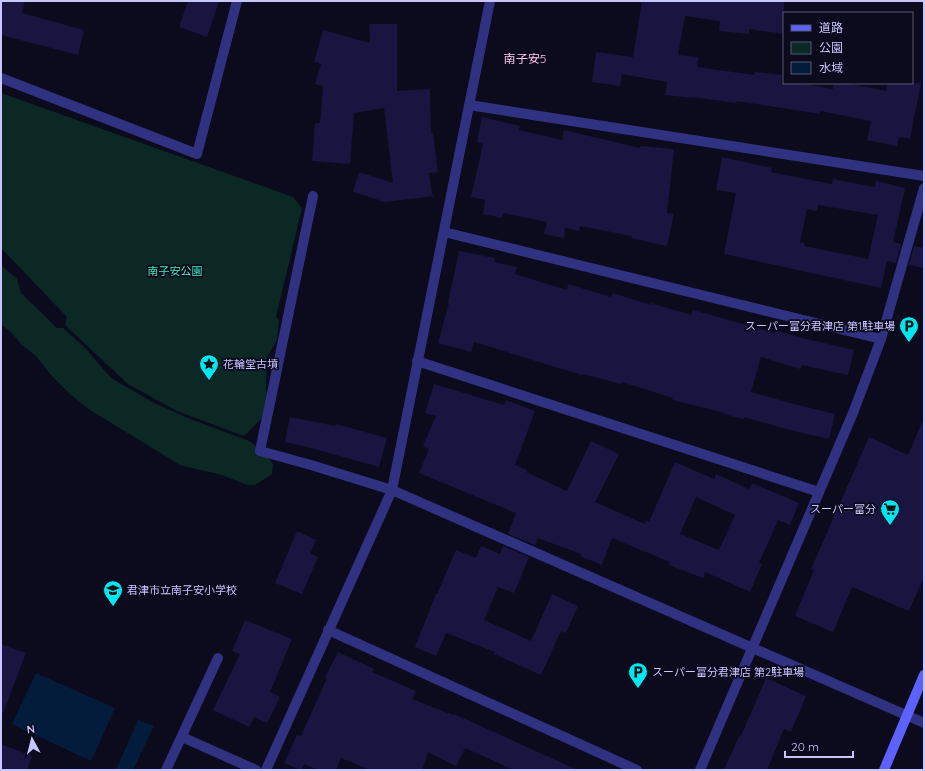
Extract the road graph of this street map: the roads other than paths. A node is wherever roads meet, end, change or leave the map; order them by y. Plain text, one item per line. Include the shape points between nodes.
1 (237, 1) edge
2 (490, 1) edge
3 (1, 78) edge
4 (469, 105) junction
5 (924, 176) edge
6 (924, 188) edge
7 (313, 196) dead end
8 (444, 232) junction
9 (881, 339) junction
10 (417, 362) junction
11 (392, 490) junction
12 (819, 492) junction
13 (328, 630) junction
14 (753, 648) junction
15 (218, 658) dead end
16 (924, 675) edge
17 (907, 716) junction
18 (924, 723) edge
19 (182, 737) junction
20 (166, 770) edge
21 (256, 770) edge
22 (266, 770) edge
23 (637, 770) edge
24 (700, 770) edge
25 (884, 770) edge

1 - 3 street via 197,154
2 - 4 street
4 - 5 street
4 - 8 street
6 - 9 street
7 - 11 street via 260,451
8 - 9 street
8 - 10 street
9 - 12 street
10 - 11 street
10 - 12 street
11 - 13 street
11 - 14 street
12 - 14 street
13 - 22 street
13 - 23 street
14 - 17 street
14 - 24 street
15 - 19 street
16 - 17 street
17 - 18 street
17 - 25 street
19 - 20 street
19 - 21 street

